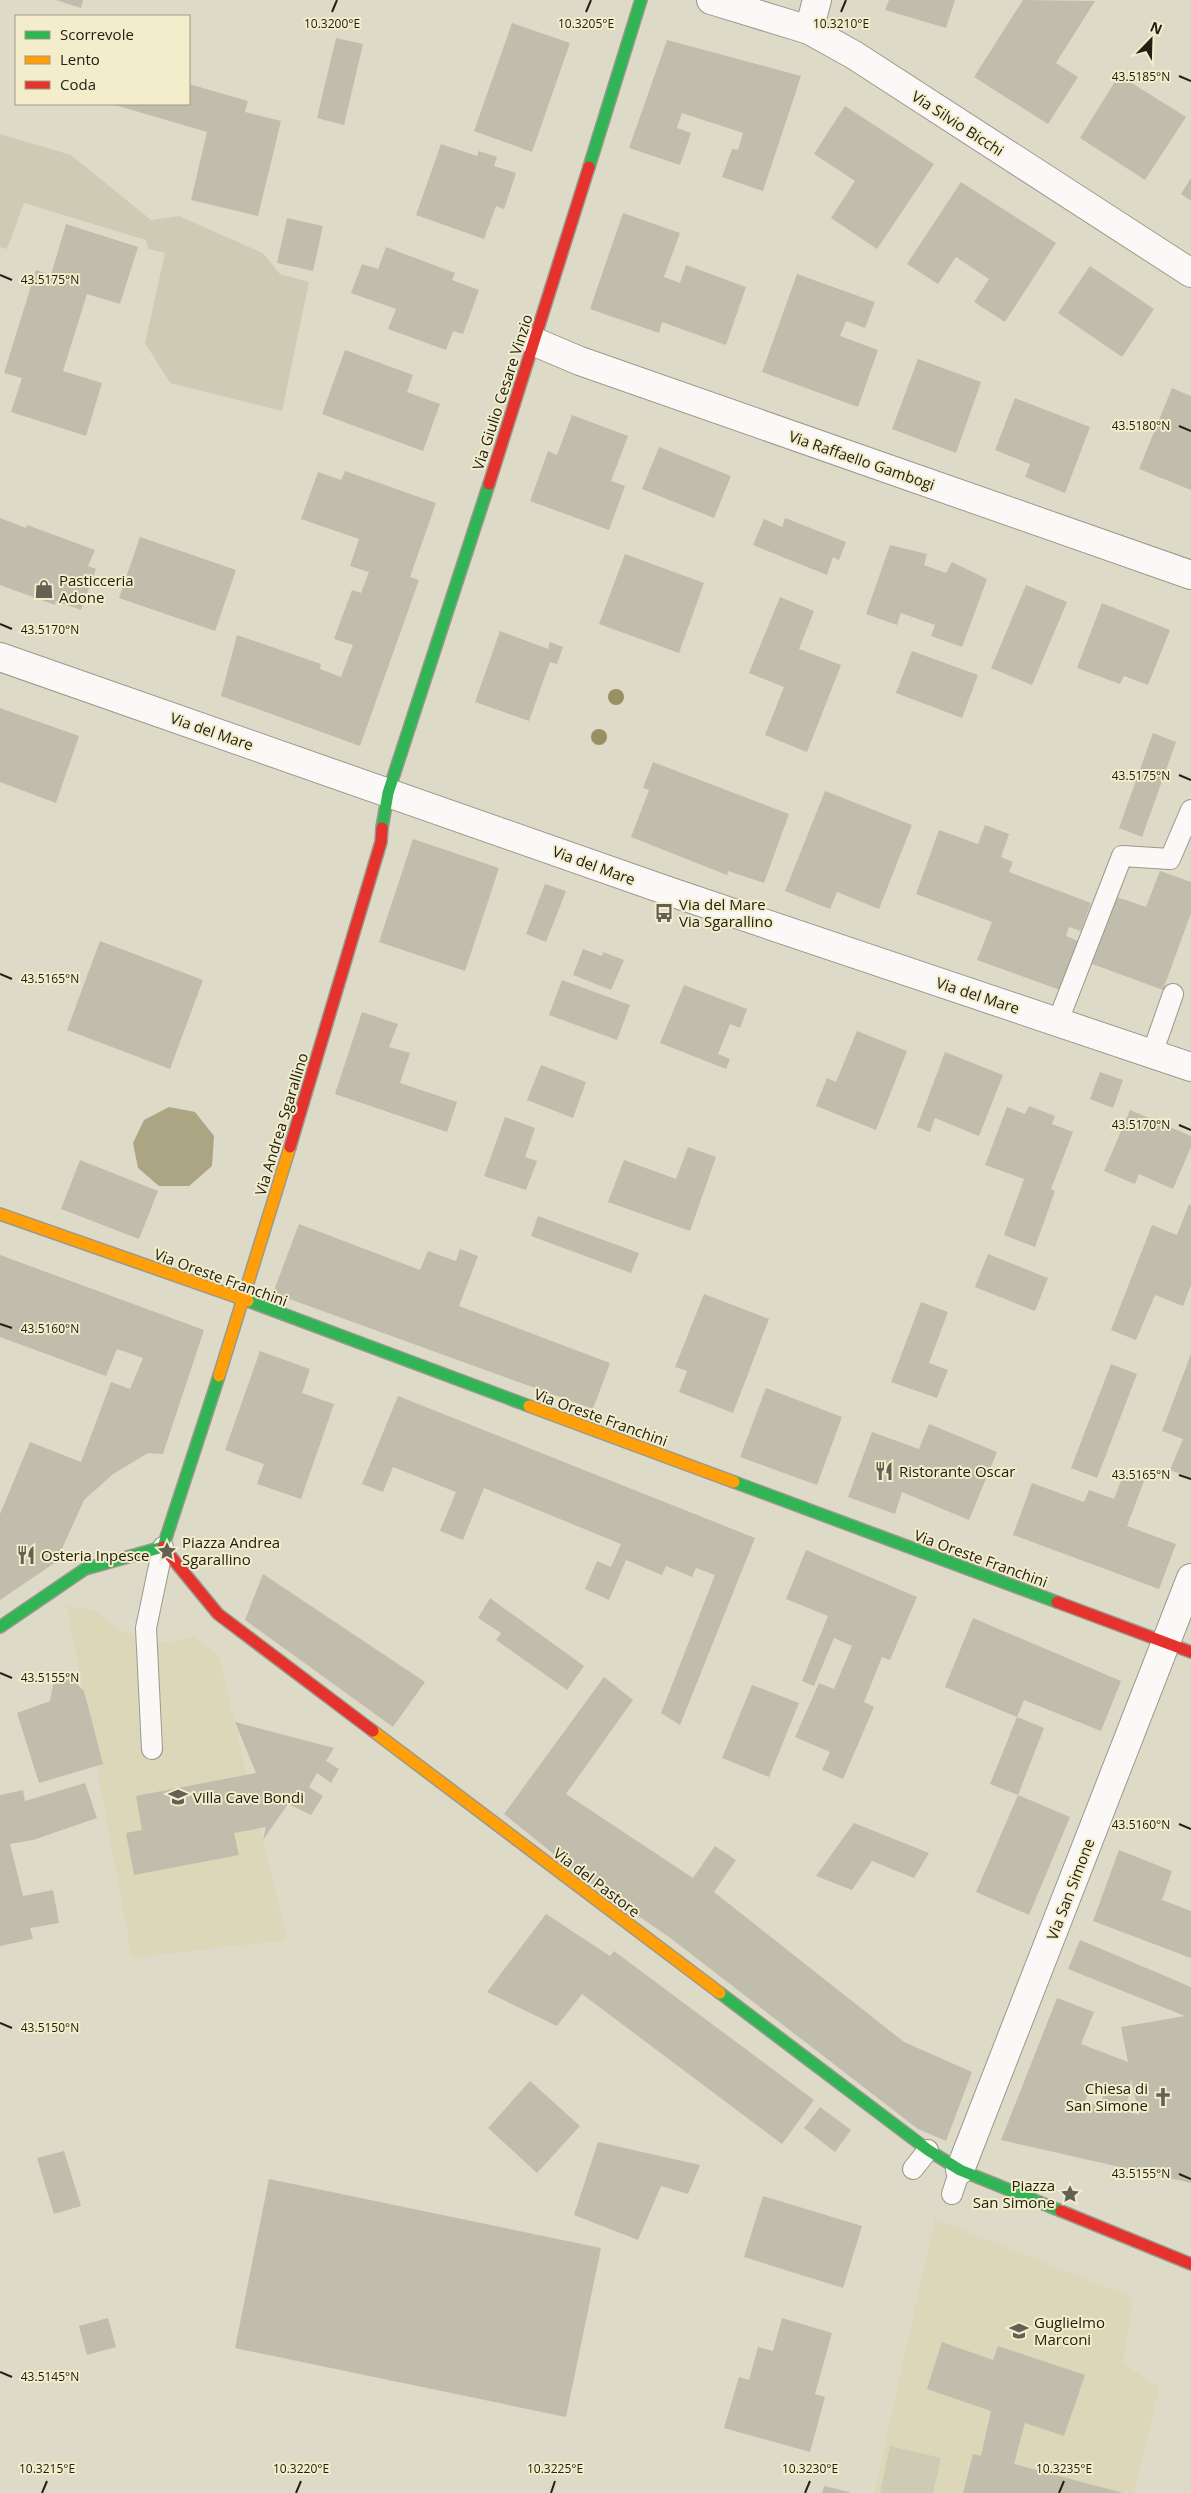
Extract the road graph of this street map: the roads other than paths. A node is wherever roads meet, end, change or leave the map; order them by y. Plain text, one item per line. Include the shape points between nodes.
1 (641, 0) edge
2 (711, 0) edge
3 (817, 0) edge
4 (809, 30) junction
5 (1191, 273) edge
6 (535, 342) junction
7 (1191, 575) edge
8 (0, 657) edge
9 (388, 792) junction
10 (1191, 810) edge
11 (1173, 994) dead end
12 (1058, 1021) junction
13 (1152, 1054) junction
14 (1191, 1067) edge
15 (0, 1214) edge
16 (244, 1300) junction
17 (163, 1547) junction
18 (1191, 1578) edge
19 (0, 1627) edge
20 (1179, 1647) edge
21 (152, 1749) dead end
22 (928, 2150) junction
23 (912, 2169) dead end
24 (956, 2182) junction
25 (1191, 2264) edge

1 - 6 street, Via Giulio Cesare Vinzio
2 - 4 street, Via Silvio Bicchi
3 - 4 street
4 - 5 street, Via Silvio Bicchi via 854,55
6 - 7 street, Via Raffaello Gambogi via 589,364
6 - 9 street, Via Giulio Cesare Vinzio
8 - 9 street, Via del Mare
9 - 12 street, Via del Mare via 671,892
9 - 16 street, Via Andrea Sgarallino via 383,812 382,842
10 - 12 lane via 1170,859 1122,856
11 - 13 lane
12 - 13 street, Via del Mare
13 - 14 street, Via del Mare
15 - 16 street, Via Oreste Franchini
16 - 17 street, Via Andrea Sgarallino
16 - 20 street, Via Oreste Franchini
17 - 19 street via 85,1569
17 - 21 lane via 146,1628
17 - 22 street, Via del Pastore via 218,1614
18 - 20 street, Via San Simone
20 - 24 street, Via San Simone
22 - 23 lane
22 - 24 street, Via del Pastore
24 - 25 street

